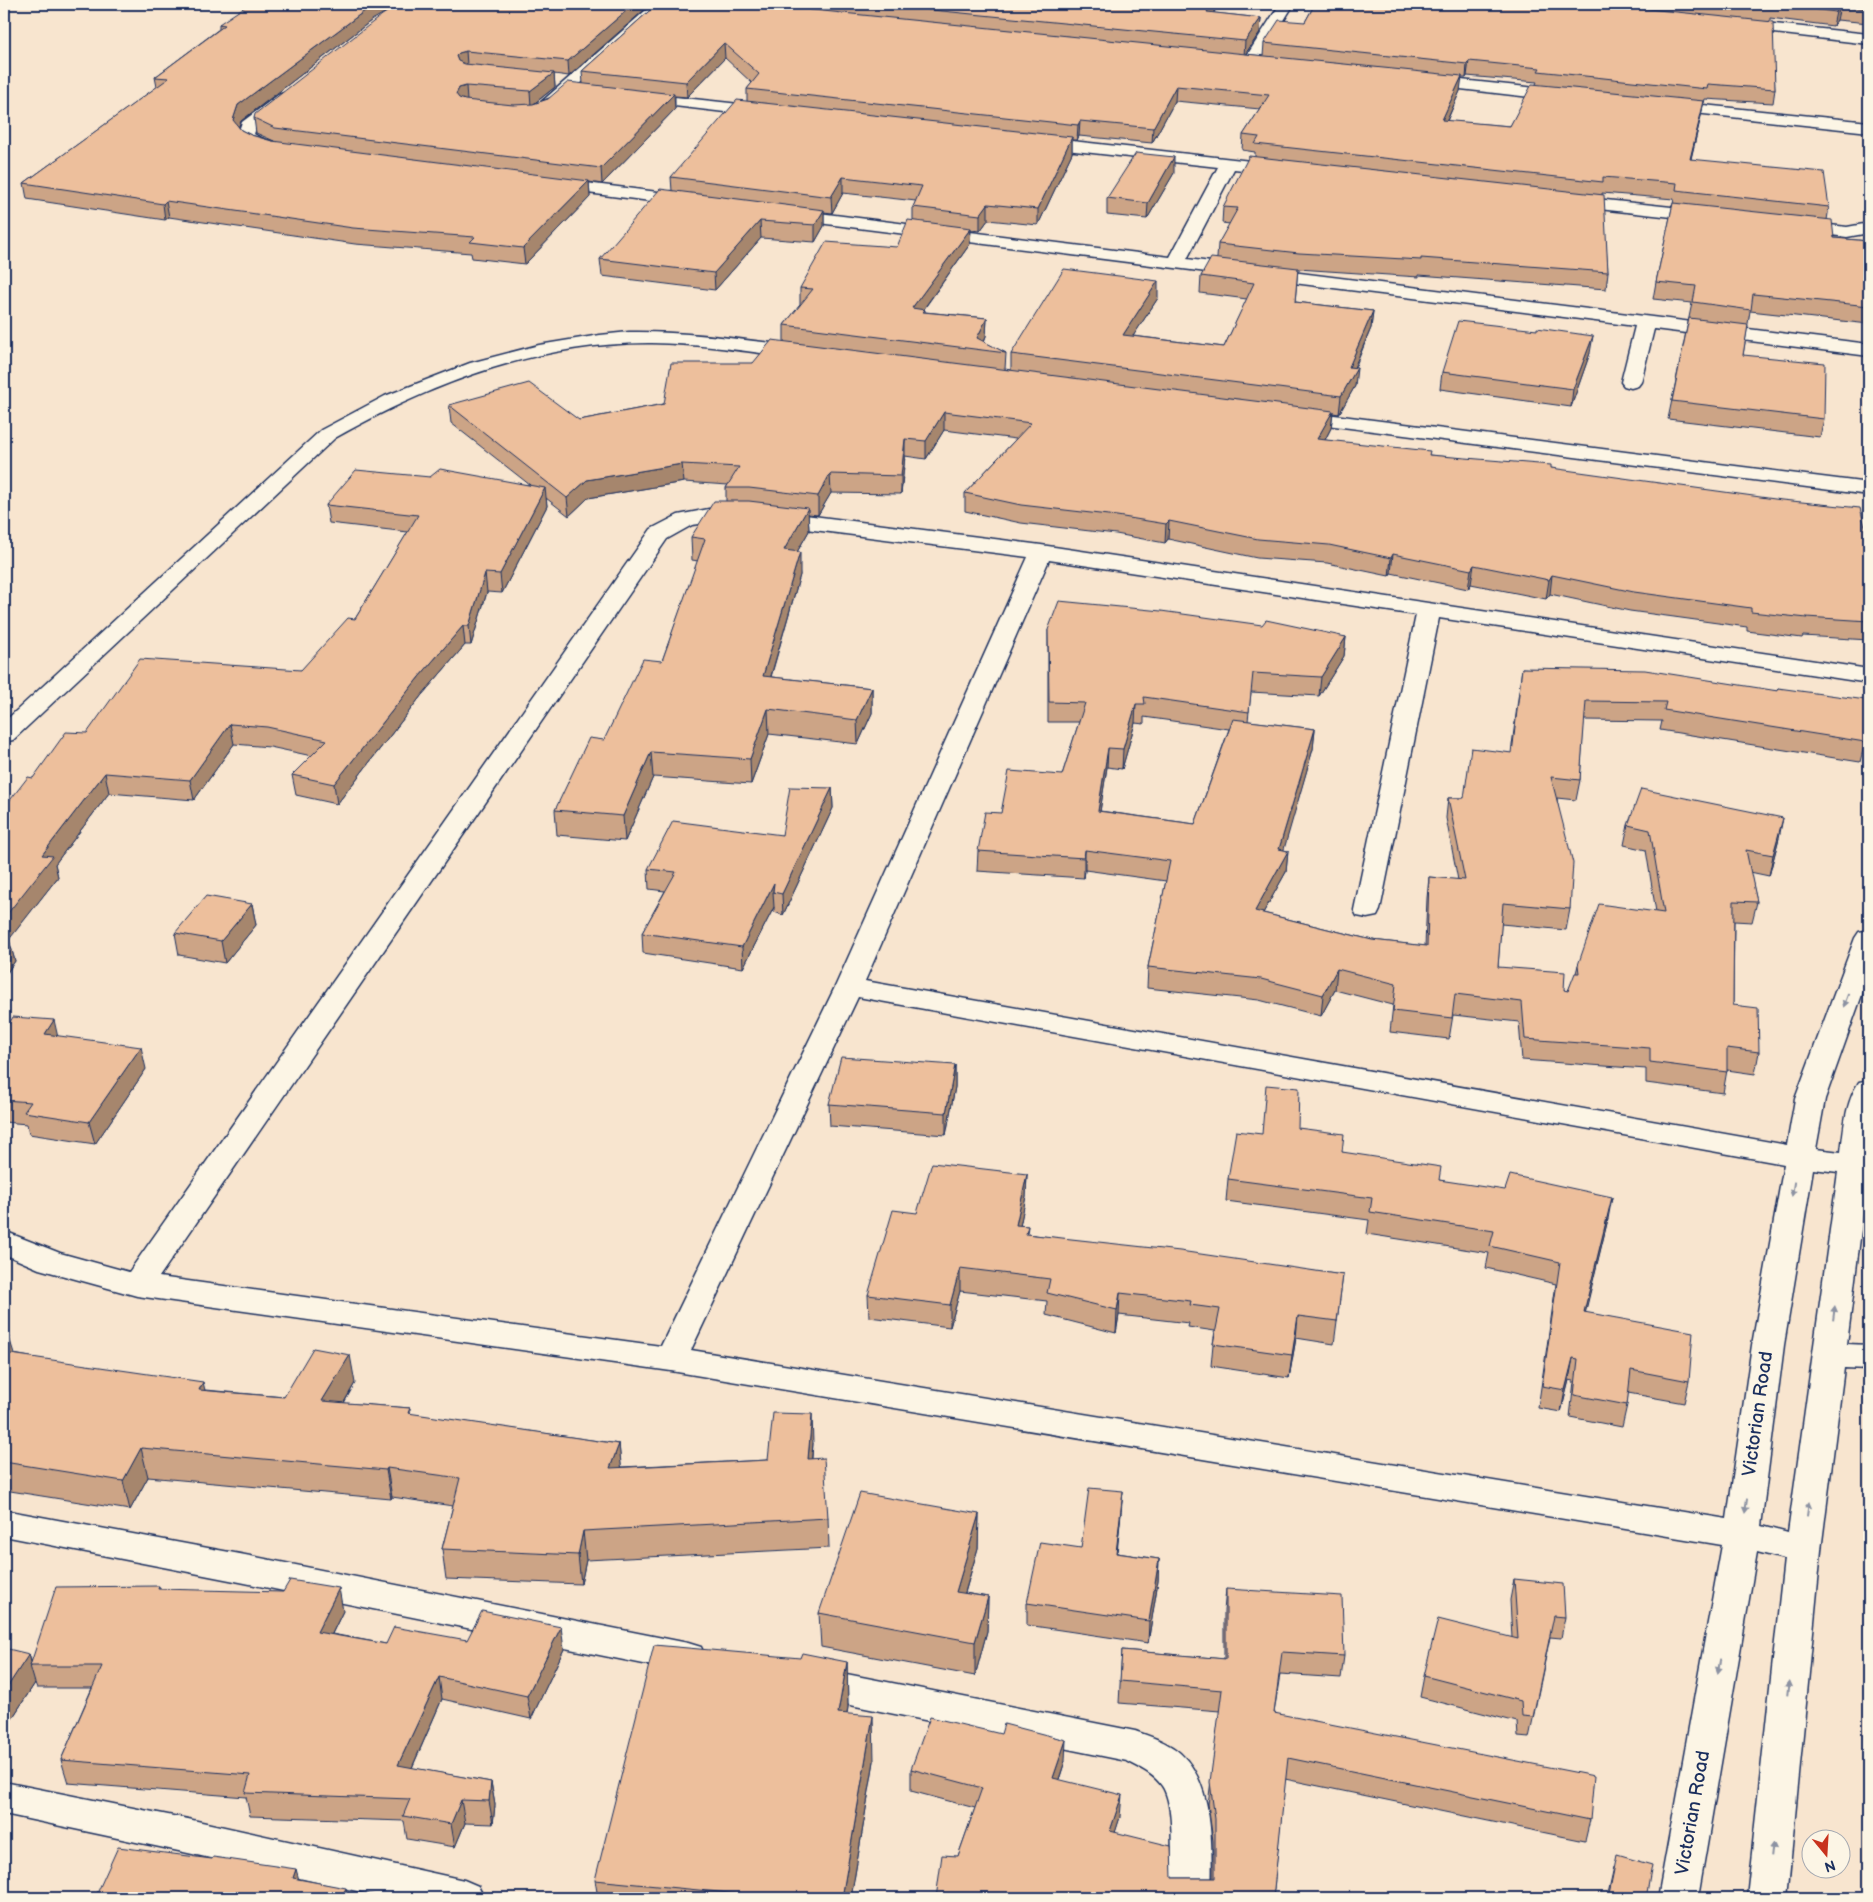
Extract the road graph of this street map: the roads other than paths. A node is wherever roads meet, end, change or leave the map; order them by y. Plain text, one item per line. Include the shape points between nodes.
1 (662, 4) edge
2 (1288, 4) edge
3 (1722, 24) edge
4 (1869, 39) edge
5 (1231, 61) edge
6 (1250, 63) junction
7 (1270, 65) edge
8 (1408, 80) edge
9 (294, 90) edge
10 (625, 97) edge
11 (1575, 97) edge
12 (1653, 105) edge
13 (532, 113) edge
14 (784, 114) edge
15 (1869, 127) edge
16 (1022, 140) edge
17 (292, 152) edge
18 (1229, 163) junction
19 (1298, 171) edge
20 (535, 182) edge
21 (1553, 199) edge
22 (702, 203) edge
23 (771, 212) edge
24 (1730, 219) edge
25 (1778, 224) edge
26 (1869, 228) edge
27 (1176, 262) junction
28 (1646, 322) junction
29 (1869, 350) edge
30 (817, 355) edge
31 (1631, 382) dead end
32 (1279, 414) edge
33 (1869, 489) edge
34 (1040, 552) junction
35 (1429, 609) junction
36 (1869, 676) edge
37 (4, 735) edge
38 (1366, 910) dead end
39 (1869, 938) edge
40 (849, 987) junction
41 (1869, 1089) edge
42 (1799, 1156) junction
43 (1854, 1164) junction
44 (4, 1242) edge
45 (137, 1285) junction
46 (1829, 1355) junction
47 (1869, 1358) edge
48 (671, 1359) junction
49 (4, 1523) edge
50 (1742, 1535) junction
51 (1802, 1550) junction
52 (716, 1663) edge
53 (775, 1675) edge
54 (4, 1798) edge
55 (464, 1898) edge
56 (1191, 1898) edge
57 (1678, 1898) edge
58 (1767, 1898) edge

1 - 13 lane via 570,87 543,109
2 - 6 lane
3 - 4 lane
5 - 6 lane
6 - 7 lane
8 - 11 lane
9 - 17 lane via 248,126 245,136 257,144
10 - 14 lane
12 - 15 lane
16 - 18 lane
18 - 19 lane
18 - 27 lane
20 - 22 lane
21 - 24 lane
23 - 27 lane
25 - 26 lane via 1847,232
27 - 28 lane
28 - 29 lane
28 - 31 lane
30 - 37 lane via 691,339 629,338 507,359 452,375 392,400 328,434
32 - 33 lane
34 - 35 lane
34 - 40 lane
34 - 45 lane via 750,515 714,515 686,520 659,534
35 - 36 lane
35 - 38 lane
39 -> 42 lane, Victorian Road via 1810,1099
40 - 42 lane
40 - 48 lane
41 - 43 lane via 1861,1112
42 - 43 lane
42 -> 50 lane, Victorian Road via 1768,1345
46 -> 43 lane
44 - 45 lane via 50,1261
45 - 48 lane
46 - 47 lane
51 -> 46 lane
48 - 50 lane
49 - 52 lane
50 - 51 lane
50 -> 57 lane, Victorian Road
58 -> 51 lane
53 - 56 lane via 1135,1747 1166,1765 1184,1790 1190,1817
54 - 55 lane

